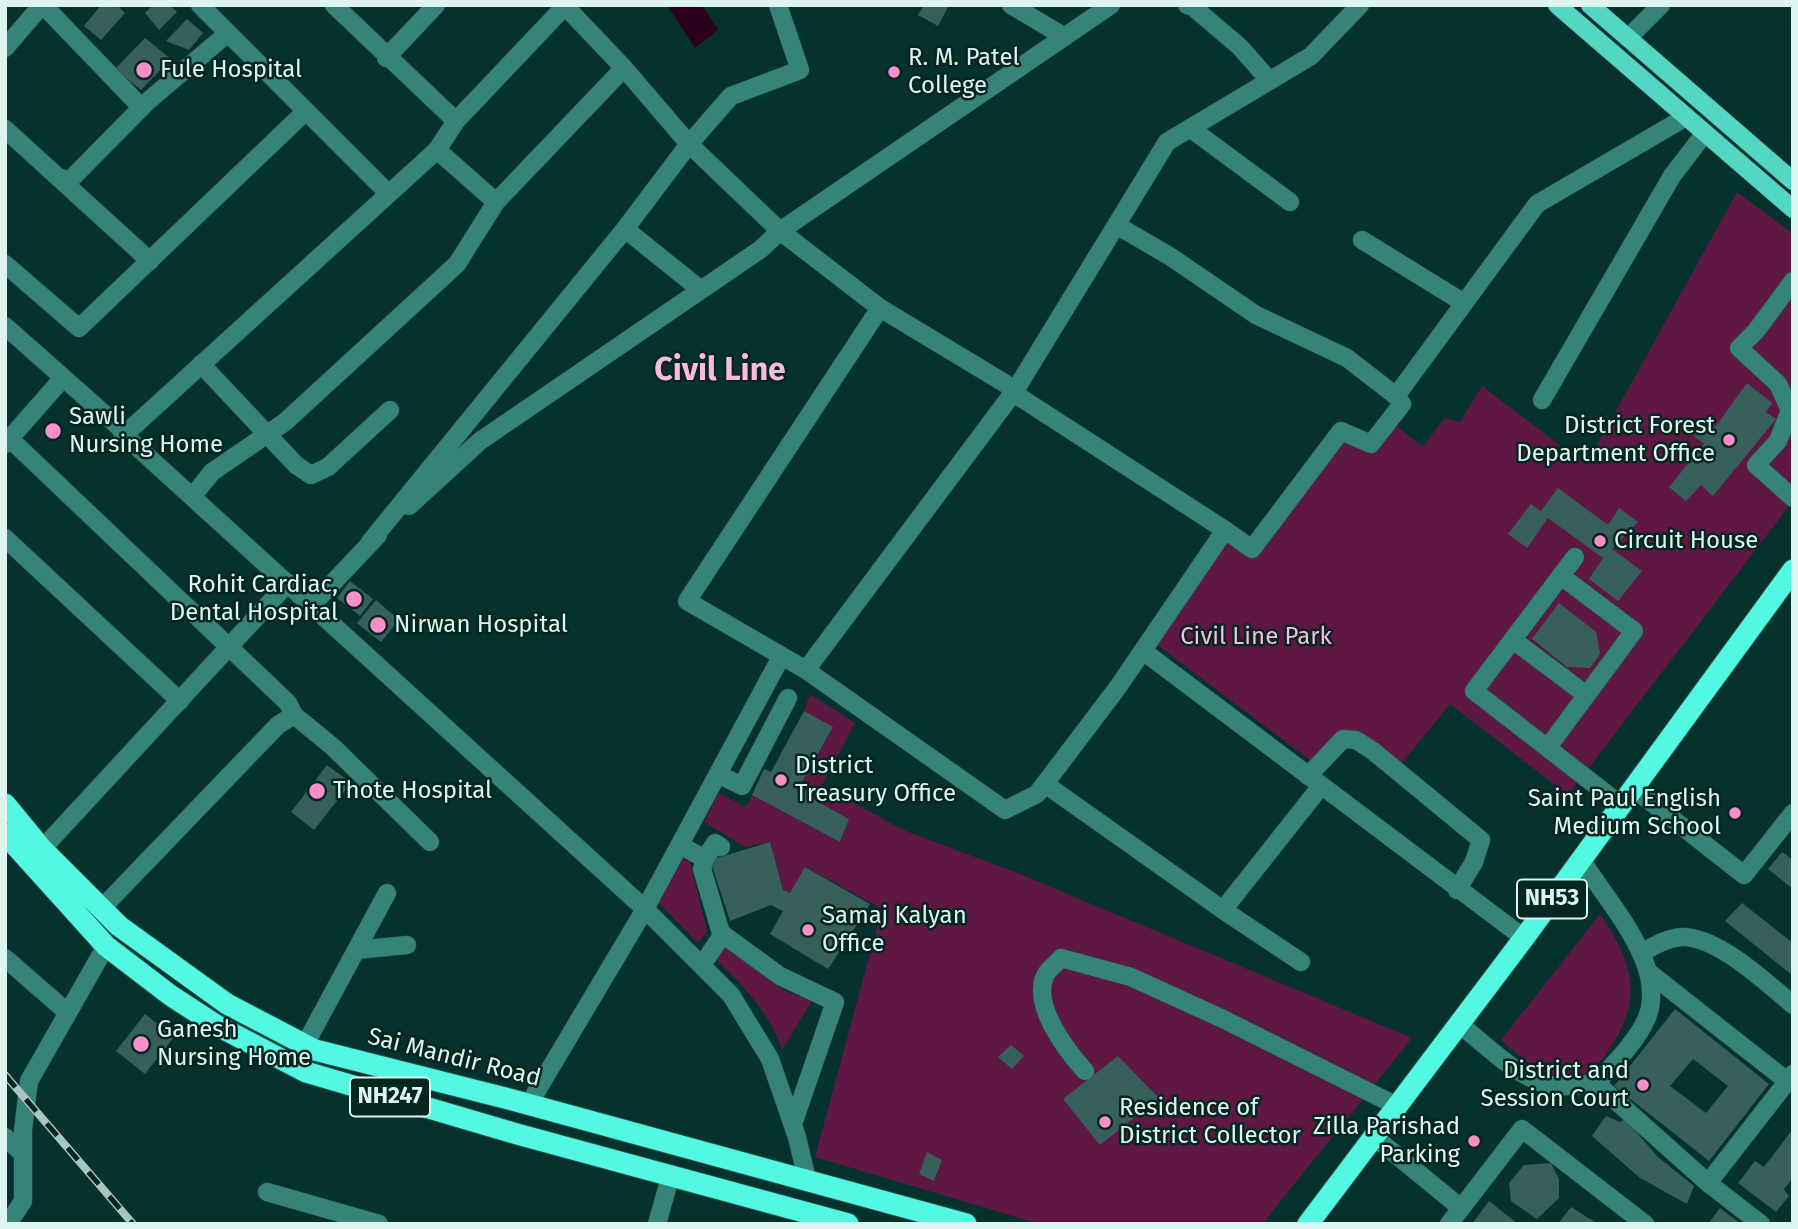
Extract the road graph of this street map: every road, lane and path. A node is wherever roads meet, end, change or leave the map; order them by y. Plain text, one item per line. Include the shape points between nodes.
1 (43, 5) edge
2 (200, 5) edge
3 (334, 5) edge
4 (436, 5) edge
5 (778, 5) edge
6 (1011, 5) edge
7 (1111, 5) edge
8 (1186, 5) edge
9 (1360, 5) edge
10 (1557, 5) edge
11 (1590, 5) edge
12 (1661, 5) edge
13 (228, 33) junction
14 (1065, 37) junction
15 (1628, 38) junction
16 (5, 48) edge
17 (386, 58) junction
18 (624, 68) junction
19 (1269, 80) junction
20 (149, 100) junction
21 (306, 111) junction
22 (1711, 112) junction
23 (456, 121) junction
24 (1696, 125) junction
25 (1190, 128) junction
26 (5, 129) edge
27 (689, 144) junction
28 (437, 150) junction
29 (58, 177) junction
30 (1793, 181) edge
31 (388, 193) junction
32 (496, 202) junction
33 (1290, 202) dead end
34 (1793, 209) edge
35 (1118, 226) junction
36 (625, 229) junction
37 (780, 231) junction
38 (1362, 240) dead end
39 (150, 261) junction
40 (5, 264) edge
41 (1793, 281) edge
42 (701, 290) junction
43 (1464, 303) junction
44 (880, 308) junction
45 (5, 326) edge
46 (201, 364) junction
47 (63, 378) junction
48 (1014, 392) junction
49 (1396, 396) junction
50 (1542, 400) dead end
51 (390, 410) dead end
52 (267, 433) junction
53 (124, 435) junction
54 (8, 442) edge
55 (192, 497) junction
56 (1793, 498) edge
57 (1225, 530) junction
58 (5, 538) edge
59 (370, 542) junction
60 (1575, 557) dead end
61 (1793, 570) edge
62 (1561, 576) junction
63 (288, 583) junction
64 (311, 606) junction
65 (1513, 640) junction
66 (228, 649) junction
67 (1143, 651) junction
68 (781, 657) junction
69 (806, 670) junction
70 (1585, 694) junction
71 (788, 698) dead end
72 (180, 701) junction
73 (294, 715) junction
74 (1548, 747) junction
75 (718, 774) junction
76 (1315, 781) junction
77 (1045, 784) junction
78 (1627, 797) junction
79 (5, 804) edge
80 (1793, 813) edge
81 (5, 834) edge
82 (430, 842) dead end
83 (680, 845) junction
84 (721, 847) dead end
85 (43, 849) junction
86 (705, 859) junction
87 (1581, 859) junction
88 (1457, 890) junction
89 (387, 893) dead end
90 (102, 908) junction
91 (645, 909) junction
92 (1223, 910) junction
93 (723, 934) junction
94 (1524, 938) junction
95 (407, 945) dead end
96 (106, 946) junction
97 (356, 950) junction
98 (1641, 953) junction
99 (5, 958) edge
100 (1301, 962) dead end
101 (702, 965) junction
102 (1651, 974) junction
103 (1793, 1005) edge
104 (67, 1012) junction
105 (1459, 1024) junction
106 (304, 1044) junction
107 (294, 1065) junction
108 (1086, 1071) dead end
109 (1790, 1077) edge
110 (1597, 1083) junction
111 (529, 1104) junction
112 (1397, 1106) junction
113 (793, 1124) junction
114 (1373, 1136) junction
115 (5, 1137) edge
116 (22, 1153) junction
117 (671, 1174) junction
118 (807, 1179) junction
119 (1708, 1183) junction
120 (267, 1192) dead end
121 (1461, 1209) junction
122 (798, 1210) junction
123 (818, 1220) edge
124 (8, 1224) edge
125 (379, 1224) edge
126 (657, 1224) edge
127 (848, 1224) edge
128 (966, 1224) edge
129 (1308, 1224) edge
130 (1449, 1224) edge
131 (1646, 1224) edge
132 (1761, 1224) edge

1 - 16 street
1 - 20 street via 141,107
2 - 13 street
3 - 17 street
4 - 17 street
5 - 27 street via 800,70 731,96
6 - 14 street
7 - 14 street
8 - 19 street via 1240,47
9 - 19 street via 1311,56
10 - 24 main road
11 - 15 main road
12 - 15 street
13 - 20 street
13 - 21 street
14 - 37 street
15 - 22 main road
17 - 23 street
18 - 23 street via 565,6
18 - 27 street
18 - 32 street
19 - 25 street
20 - 29 street via 69,181
21 - 31 street
21 - 39 street
22 - 24 main road
22 - 30 main road
23 - 28 street
24 - 34 main road
24 - 43 street via 1537,204
24 - 50 street via 1672,176
25 - 33 street
25 - 35 street via 1167,142
26 - 29 street
27 - 36 street
27 - 37 street
28 - 31 street
28 - 32 street
29 - 39 street
31 - 46 street
32 - 52 street via 457,264 285,422
35 - 48 street
35 - 49 street via 1256,315 1347,359
36 - 42 street
36 - 59 street
37 - 42 street
37 - 44 street
38 - 43 street
39 - 40 street via 79,328
41 - 56 street via 1739,348 1778,384 1790,410 1778,441 1756,465
42 - 59 street via 480,441
43 - 49 street
44 - 48 street
44 - 68 street via 687,601
45 - 47 street
46 - 52 street
46 - 53 street
47 - 53 street
47 - 54 street
48 - 57 street
48 - 69 street
49 - 57 street via 1402,404 1371,444 1341,431 1252,549
51 - 52 street via 328,467 310,475
52 - 55 street via 212,472
53 - 55 street
54 - 66 street
55 - 63 street
57 - 67 street
58 - 72 street
59 - 64 street
60 - 62 street
61 - 78 highway, NH53
62 - 65 street
62 - 70 street via 1634,631
63 - 64 street
63 - 66 street
64 - 91 street
65 - 70 street
65 - 74 street via 1474,691
66 - 72 street
66 - 73 street via 288,703
67 - 76 street
67 - 77 street
68 - 69 street
68 - 75 street
69 - 77 street via 1005,810 1037,794
70 - 74 street
71 - 75 street via 742,786
72 - 85 street
73 - 82 street
73 - 90 street via 278,725
74 - 78 street
75 - 83 street
76 - 88 street
76 - 88 street via 1343,739 1356,740 1373,751 1481,840
76 - 92 street
77 - 92 street
78 - 80 street via 1744,875
78 - 87 highway, NH53
79 - 85 highway, Sai Mandir Road / NH247
81 - 96 highway, NH247
83 - 86 street
83 - 91 street
84 - 86 street via 715,844
85 - 90 highway, Sai Mandir Road / NH247
86 - 93 street via 702,869
87 - 94 highway, NH53
87 - 98 street
88 - 94 street
89 - 97 street
90 - 106 highway, Sai Mandir Road / NH247 via 119,926 227,1004
91 - 101 street
91 - 111 street
92 - 100 street
93 - 101 street
93 - 113 street via 780,976 835,1002
94 - 105 highway, NH53
95 - 97 street
96 - 104 street
96 - 107 highway, NH247 via 216,1026
97 - 106 street
98 - 102 street
98 - 103 street via 1670,939 1705,940
99 - 104 street
101 - 113 street via 731,995 770,1059
102 - 109 street
102 - 110 street via 1652,1001 1645,1022
104 - 116 street via 29,1081
105 - 110 street via 1544,1084
105 - 112 highway, NH53
106 - 107 street
106 - 111 highway, Sai Mandir Road / NH247
107 - 117 highway, NH247 via 517,1134
108 - 112 street via 1060,1042 1044,1002 1045,976 1061,958 1131,977
109 - 119 street
110 - 119 street
111 - 118 highway, Sai Mandir Road / NH247
112 - 114 highway, NH53
113 - 118 street
114 - 121 street
114 - 129 highway, NH53
115 - 116 street
116 - 124 street via 23,1202
117 - 122 highway, NH247
117 - 126 street
118 - 122 highway
118 - 128 highway, Sai Mandir Road / NH247
119 - 132 street
120 - 125 street
121 - 130 street
121 - 131 street via 1522,1129
122 - 123 highway, NH247
123 - 127 highway, NH247

